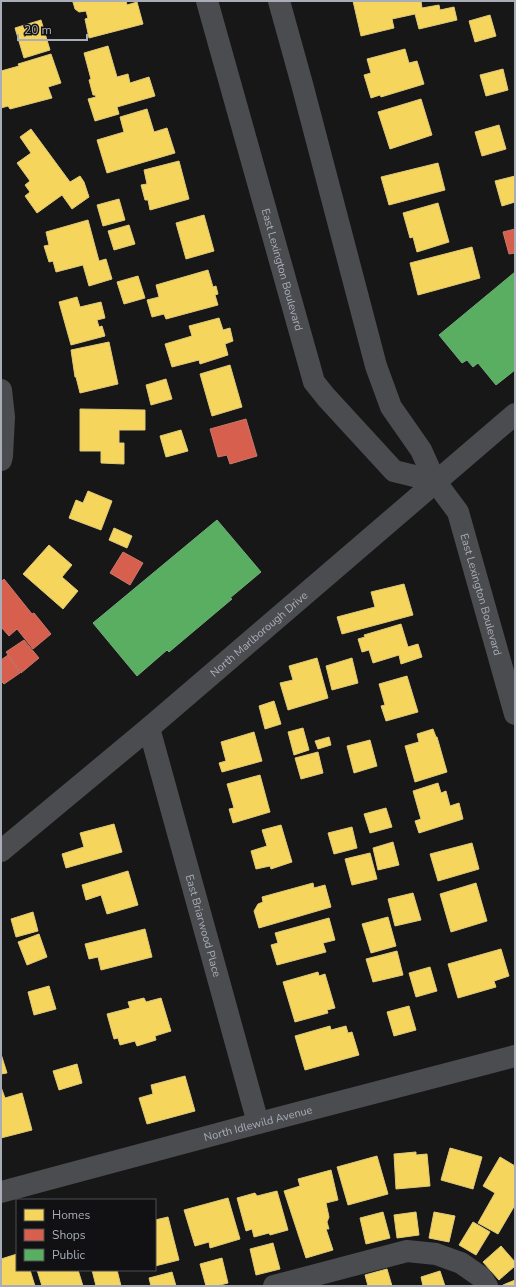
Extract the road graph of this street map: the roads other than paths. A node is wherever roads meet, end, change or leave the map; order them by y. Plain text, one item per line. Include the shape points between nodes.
1 (207, 1) edge
2 (279, 1) edge
3 (1, 390) edge
4 (515, 414) edge
5 (1, 460) edge
6 (436, 481) junction
7 (515, 714) edge
8 (149, 728) junction
9 (1, 851) edge
10 (515, 1056) edge
11 (258, 1123) junction
12 (1, 1192) edge
13 (274, 1286) edge
14 (487, 1286) edge

1 - 6 street, East Lexington Boulevard via 314,382 394,471
2 - 6 street, East Lexington Boulevard via 376,366 391,407 421,450
3 - 5 street via 4,417
4 - 6 street, North Marlborough Drive
6 - 7 street, East Lexington Boulevard via 458,512
6 - 8 street, North Marlborough Drive
8 - 9 street, North Marlborough Drive
8 - 11 street, East Briarwood Place
10 - 11 street, North Idlewild Avenue
11 - 12 street, North Idlewild Avenue
13 - 14 street via 407,1251 436,1254 460,1263 481,1277

